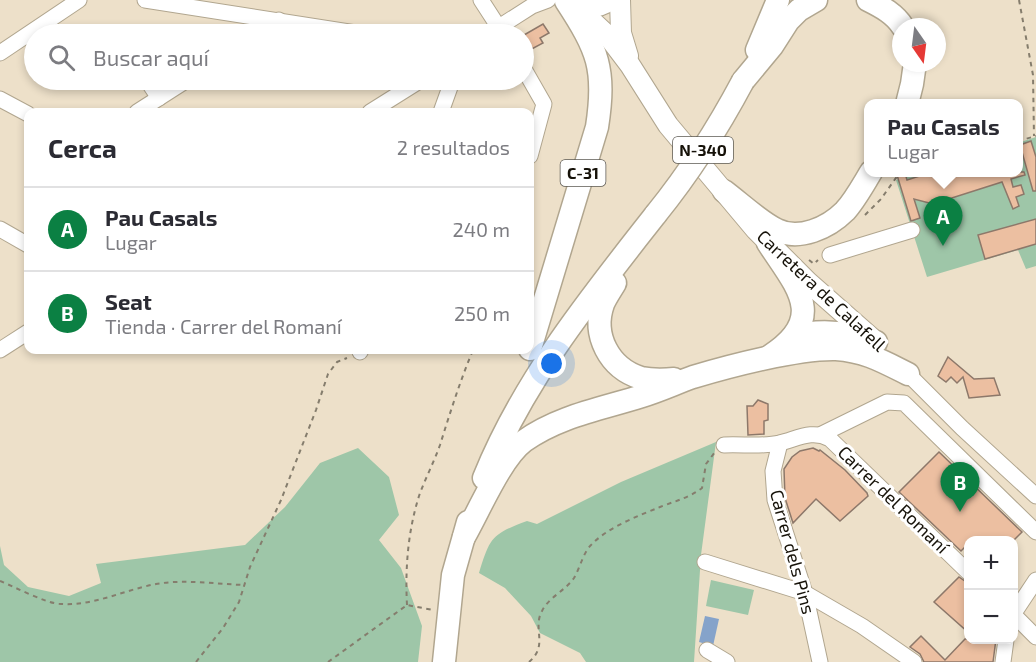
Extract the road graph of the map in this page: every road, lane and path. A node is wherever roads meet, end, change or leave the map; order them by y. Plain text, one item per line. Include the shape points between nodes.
1 (79, 0) edge
2 (145, 0) edge
3 (481, 0) edge
4 (611, 0) edge
5 (620, 0) edge
6 (778, 0) edge
7 (816, 0) edge
8 (868, 0) edge
9 (1019, 0) edge
10 (564, 2) edge
11 (534, 3) edge
12 (897, 18) edge
13 (279, 20) junction
14 (43, 24) edge
15 (273, 24) edge
16 (303, 24) edge
17 (493, 24) edge
18 (507, 24) edge
19 (24, 37) edge
20 (0, 53) edge
21 (630, 65) junction
22 (914, 72) edge
23 (743, 81) junction
24 (534, 86) edge
25 (154, 90) edge
26 (171, 90) edge
27 (405, 90) edge
28 (449, 90) edge
29 (159, 98) junction
30 (0, 99) edge
31 (908, 99) edge
32 (143, 108) edge
33 (376, 108) edge
34 (442, 108) edge
35 (24, 112) edge
36 (1035, 136) edge
37 (534, 141) edge
38 (868, 177) edge
39 (724, 191) junction
40 (0, 229) edge
41 (912, 230) dead end
42 (24, 242) edge
43 (768, 243) junction
44 (631, 246) junction
45 (830, 255) joint
46 (807, 258) dead end
47 (534, 333) edge
48 (24, 335) edge
49 (793, 337) junction
50 (876, 342) junction
51 (0, 350) edge
52 (354, 354) edge
53 (471, 354) edge
54 (528, 354) edge
55 (764, 360) junction
56 (908, 374) junction
57 (693, 377) junction
58 (822, 434) junction
59 (780, 443) junction
60 (724, 445) joint
61 (1036, 496) edge
62 (473, 504) junction
63 (1036, 531) edge
64 (464, 537) junction
65 (705, 562) dead end
66 (964, 567) edge
67 (1036, 580) edge
68 (0, 581) edge
69 (244, 585) junction
70 (804, 593) junction
71 (407, 605) junction
72 (1018, 608) edge
73 (448, 614) junction
74 (1018, 618) edge
75 (1036, 637) edge
76 (1005, 644) edge
77 (706, 650) dead end
78 (196, 662) edge
79 (328, 662) edge
80 (444, 662) edge
81 (529, 662) edge
82 (727, 662) edge
83 (820, 662) edge
84 (914, 662) edge
85 (1003, 662) edge

1 - 14 street
2 - 13 street
3 - 17 street
4 - 10 main road via 598,7
5 - 21 main road, Carretera de Calafell via 621,33
6 - 23 highway, N-340
7 - 23 highway via 788,21
8 - 12 highway
9 - 36 path via 1033,75
10 - 11 street
10 - 21 main road, Carretera de Calafell via 595,22
10 - 47 highway, C-31 via 593,46 602,97 597,127
11 - 18 street
13 - 15 street
13 - 16 street
19 - 20 street
21 - 39 main road, Carretera de Calafell via 668,125
22 - 31 highway
23 - 44 highway, N-340, bridge via 679,185
24 - 37 street via 544,104
25 - 29 street
26 - 29 street
27 - 33 street
28 - 34 street
29 - 32 street
30 - 35 street
38 - 39 highway via 845,210 816,231 800,234 776,230
39 - 43 main road, Carretera de Calafell
40 - 42 street
41 - 45 street
43 - 49 highway via 799,291 803,304
43 - 50 main road, Carretera de Calafell
44 - 57 highway via 603,304 602,342 617,365 632,374 654,379
44 - 62 highway, N-340 via 551,352 495,451
45 - 46 path via 814,264
48 - 51 street
49 - 50 highway via 851,333
49 - 55 highway
50 - 56 main road, Carretera de Calafell
52 - 69 path via 337,363 328,374 297,460
53 - 71 path via 419,497 408,552
54 - 62 highway, C-31 via 489,439
55 - 56 highway via 835,349 867,353
55 - 57 highway
56 - 61 street, Carretera de Calafell
57 - 64 highway via 561,420 522,442 503,466
58 - 59 street, Carrer del Romaní via 796,436
58 - 63 street via 887,402 904,403
58 - 66 street, Carrer del Romaní
59 - 60 street, Carrer del Romaní
59 - 70 street, Carrer dels Pins via 773,471 775,500
60 - 81 path via 710,456 702,488 613,529 590,546 573,579 542,610 538,624 541,642
62 - 64 highway, N-340
64 - 73 highway, N-340
65 - 70 street
67 - 72 street
68 - 69 path via 58,605 92,603 158,584
69 - 78 path via 223,628
70 - 83 street, Carrer dels Pins
70 - 84 street
71 - 73 path
71 - 79 path
73 - 80 highway, N-340
74 - 75 street
76 - 85 street
77 - 82 street

